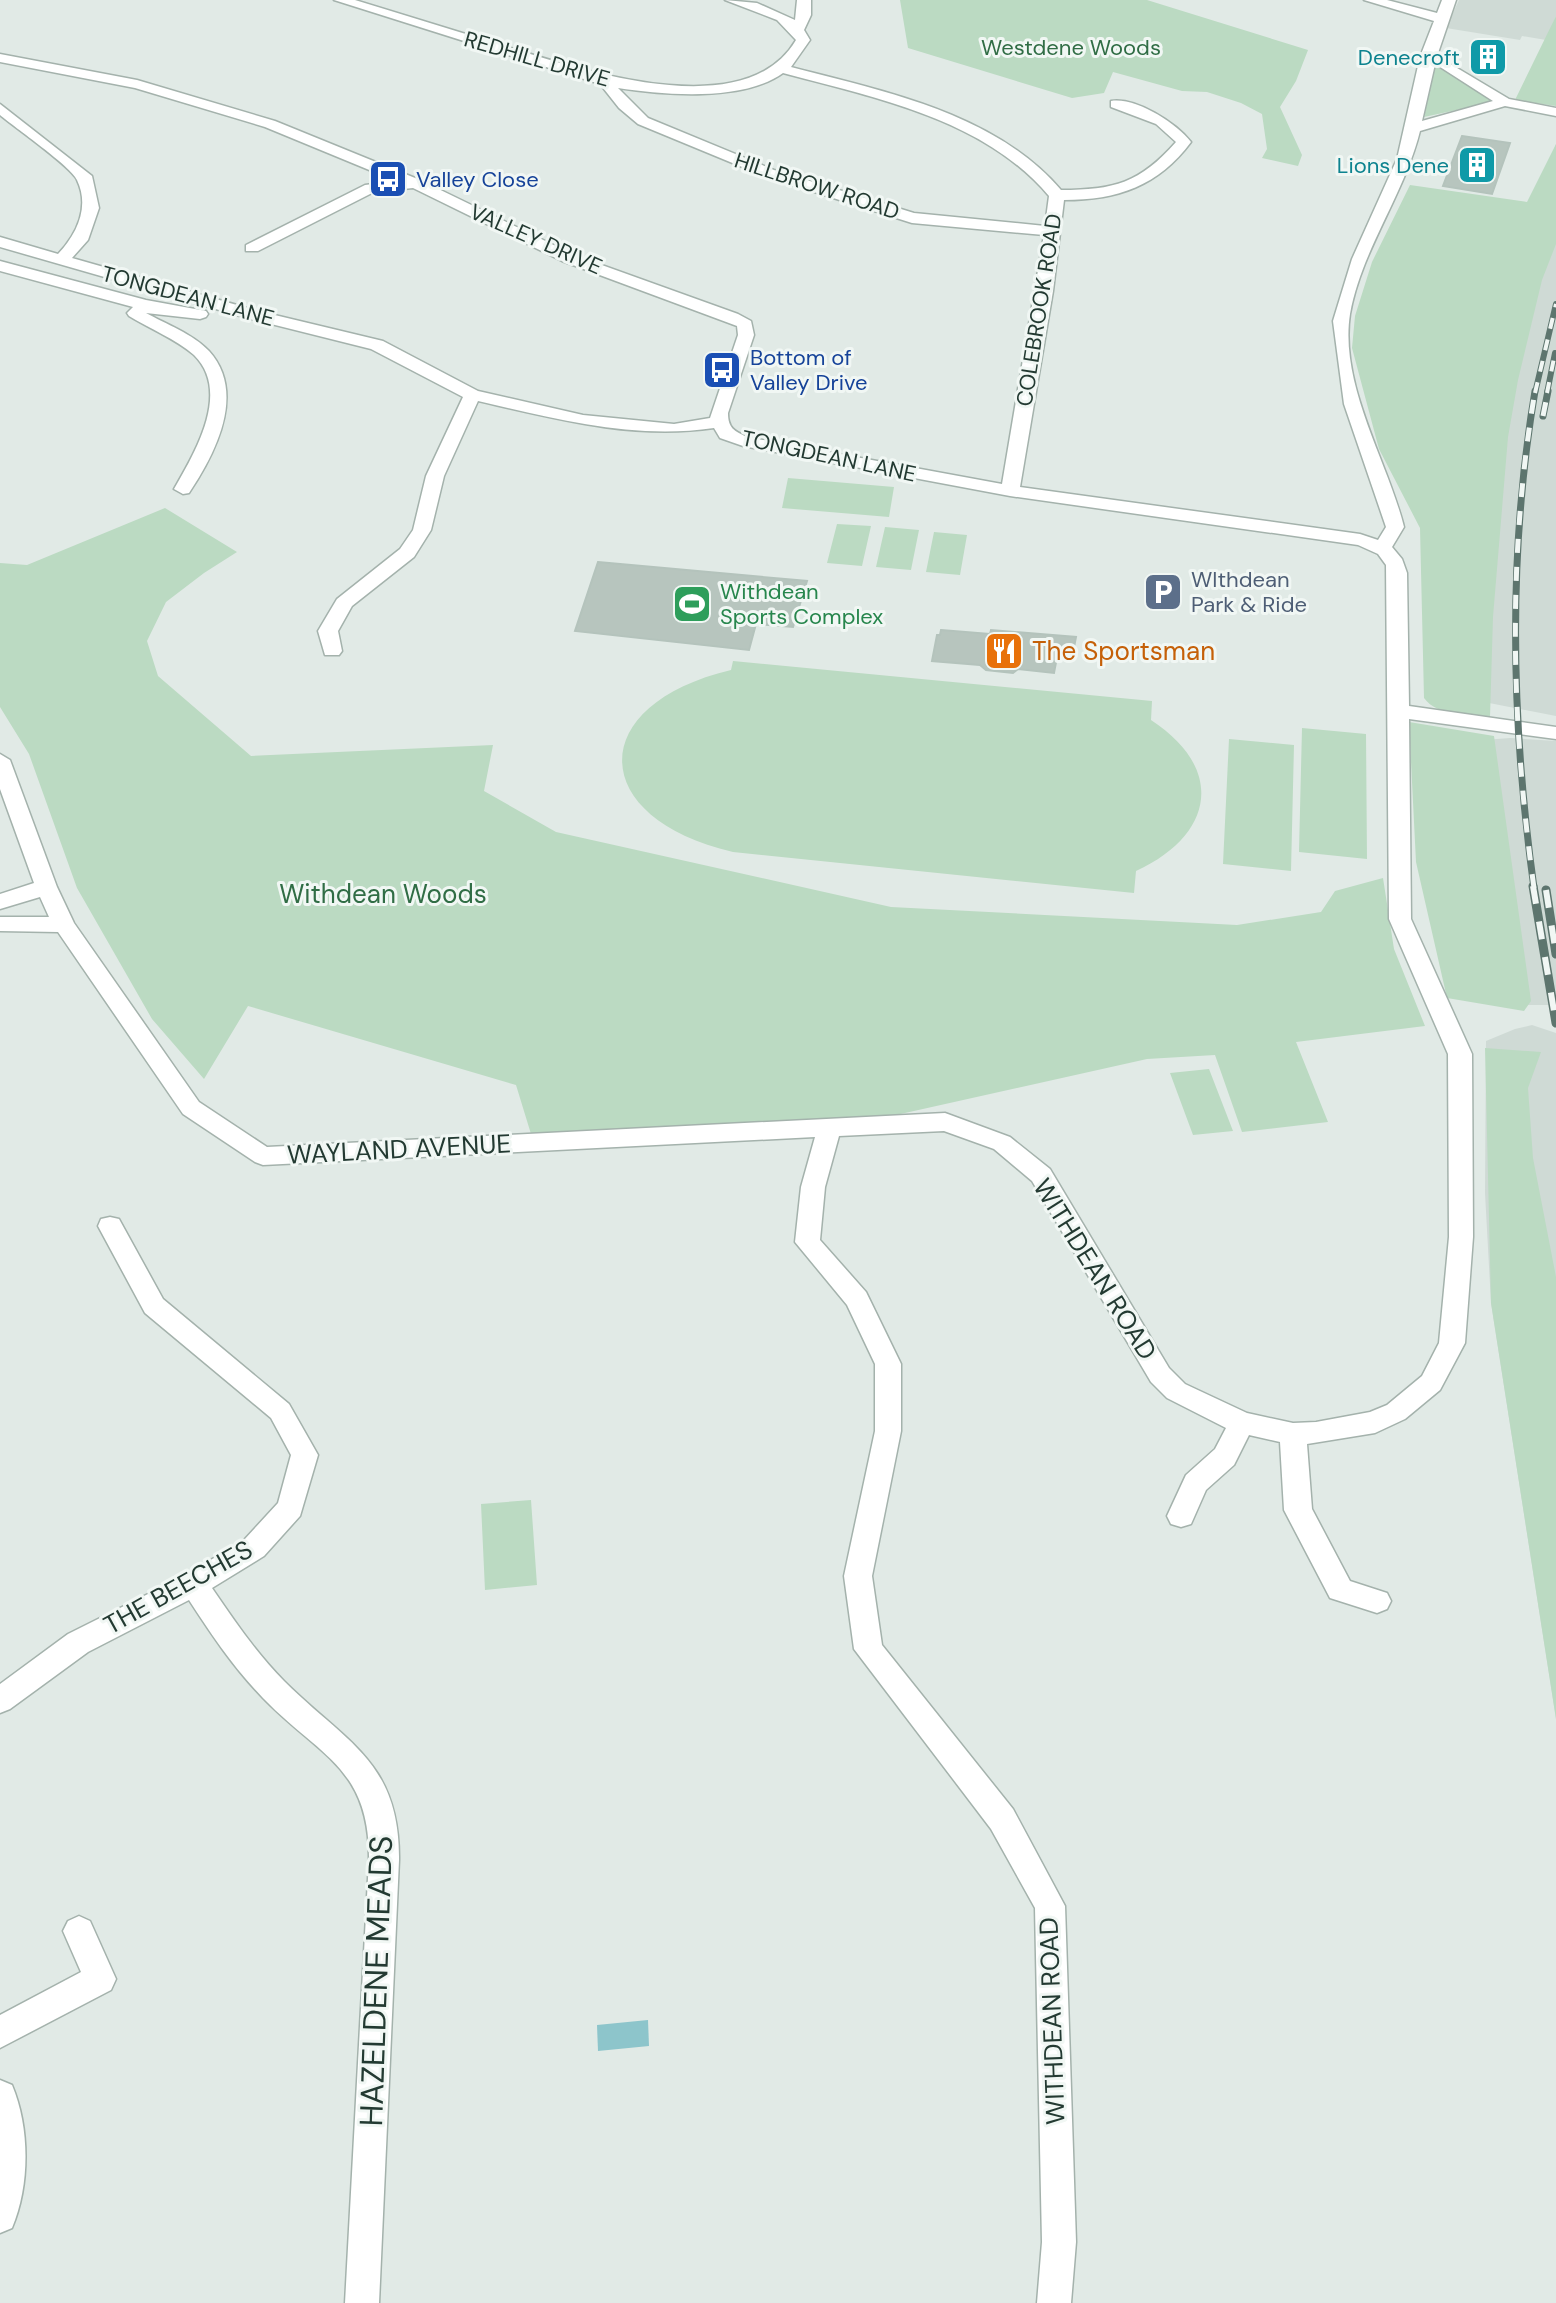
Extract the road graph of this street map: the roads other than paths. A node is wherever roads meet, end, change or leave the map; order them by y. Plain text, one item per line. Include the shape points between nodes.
1 (341, 0) edge
2 (732, 0) edge
3 (1371, 0) edge
4 (1449, 0) edge
5 (804, 3) edge
6 (772, 13) junction
7 (1440, 18) junction
8 (798, 29) junction
9 (1427, 57) junction
10 (0, 59) edge
11 (783, 69) junction
12 (605, 81) junction
13 (1505, 102) junction
14 (1116, 104) dead end
15 (0, 108) edge
16 (1556, 112) edge
17 (1414, 128) junction
18 (376, 166) junction
19 (415, 183) junction
20 (370, 188) junction
21 (1057, 195) junction
22 (1053, 231) junction
23 (0, 242) edge
24 (252, 248) dead end
25 (60, 261) junction
26 (0, 266) edge
27 (145, 305) junction
28 (253, 315) junction
29 (472, 395) junction
30 (719, 422) junction
31 (183, 489) dead end
32 (1010, 491) junction
33 (1383, 547) junction
34 (332, 651) dead end
35 (1398, 707) junction
36 (1556, 733) edge
37 (0, 760) edge
38 (46, 887) junction
39 (0, 902) edge
40 (0, 924) edge
41 (64, 925) junction
42 (830, 1126) junction
43 (110, 1226) dead end
44 (1242, 1423) junction
45 (1293, 1434) junction
46 (1181, 1516) dead end
47 (194, 1584) junction
48 (1377, 1601) dead end
49 (0, 1700) edge
50 (79, 1931) dead end
51 (0, 2032) edge
52 (0, 2096) edge
53 (0, 2216) edge
54 (362, 2303) edge
55 (1054, 2303) edge

1 - 12 street, REDHILL DRIVE
2 - 6 street
3 - 7 street
4 - 7 street
5 - 6 street
5 - 8 street
6 - 8 street
7 - 9 street
8 - 11 street via 803,40 799,54
9 - 13 street
9 - 17 street
10 - 18 street, VALLEY DRIVE via 200,100
11 - 12 street, REDHILL DRIVE via 718,88
11 - 21 street, COLEBROOK ROAD via 879,96 991,138 1038,170
12 - 22 street, HILLBROW ROAD via 643,121 815,189 912,218
13 - 16 street
13 - 17 street
14 - 21 street via 1161,121 1184,142 1138,186 1109,194
15 - 25 street via 84,176 91,208 80,240
17 - 33 street via 1397,182 1361,255 1341,326 1351,404 1395,527
18 - 19 street, VALLEY DRIVE
18 - 20 street
19 - 20 street
19 - 30 street, VALLEY DRIVE via 568,258 745,324
20 - 24 street
21 - 22 street, COLEBROOK ROAD
22 - 32 street, COLEBROOK ROAD
23 - 25 street, TONGDEAN LANE
25 - 28 street, TONGDEAN LANE
26 - 27 street
27 - 28 street via 242,322
27 - 31 street via 135,313 203,354 219,390 215,424
28 - 29 street, TONGDEAN LANE via 377,345
29 - 30 street, TONGDEAN LANE via 583,420 674,429
29 - 34 street via 435,476 422,530 407,553 344,603 328,631
30 - 32 street, TONGDEAN LANE via 726,434 743,441
32 - 33 street, TONGDEAN LANE
33 - 35 street via 1395,558 1398,573
35 - 36 street
35 - 45 street, WITHDEAN ROAD via 1400,919 1460,1054 1461,1223 1452,1343 1431,1383 1396,1412 1342,1430
37 - 38 street, WAYLAND AVENUE
38 - 39 street
38 - 41 street, WAYLAND AVENUE
40 - 41 street
41 - 42 street, WAYLAND AVENUE via 191,1108 263,1156
42 - 44 street, WITHDEAN ROAD via 945,1122 1002,1143 1041,1175 1160,1375 1176,1391
42 - 55 street, WITHDEAN ROAD via 813,1187 807,1242 857,1299 888,1364 888,1431 858,1576 868,1649 1002,1819 1050,1906 1059,2242
43 - 47 street, THE BEECHES via 154,1306 280,1411 305,1455 290,1508 254,1548
44 - 45 street, WITHDEAN ROAD
44 - 46 street via 1225,1457 1196,1483
45 - 48 street via 1298,1510 1340,1590
47 - 49 street, THE BEECHES via 78,1643
47 - 54 street, HAZELDENE MEADS via 236,1648 364,1774 382,1817
50 - 51 street via 100,1979
52 - 53 street via 10,2165

